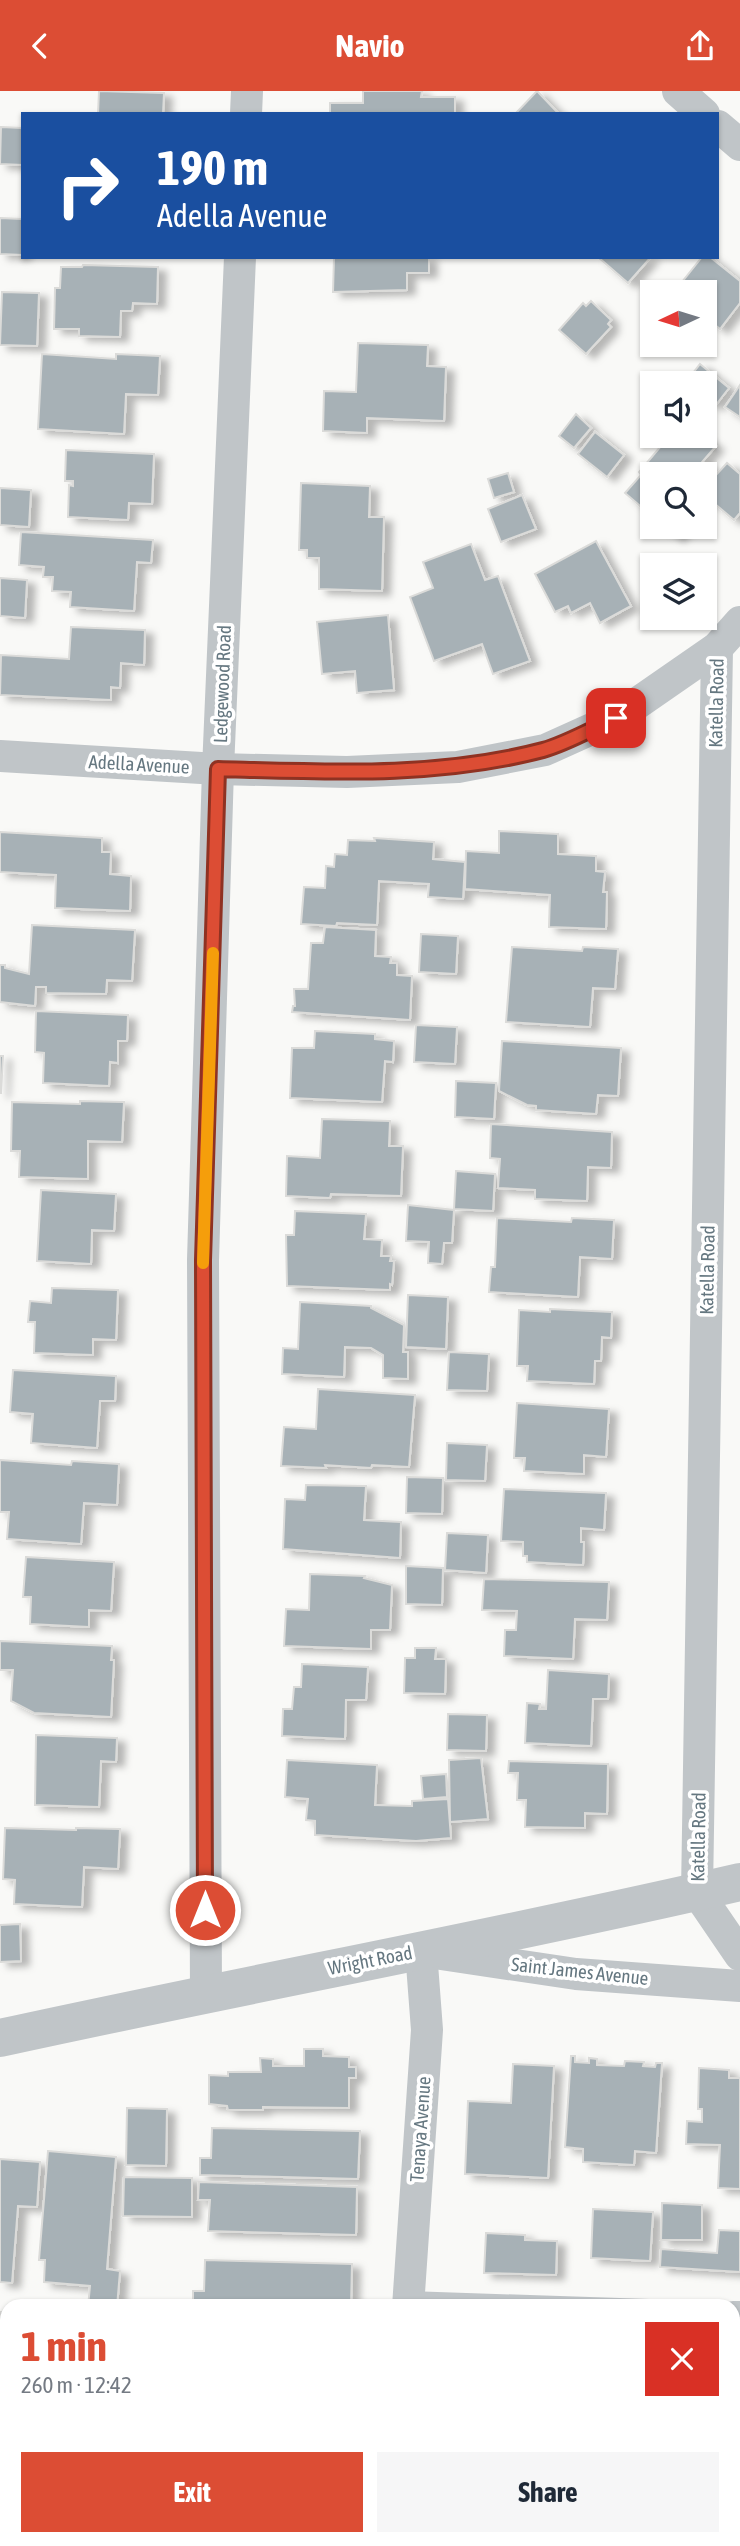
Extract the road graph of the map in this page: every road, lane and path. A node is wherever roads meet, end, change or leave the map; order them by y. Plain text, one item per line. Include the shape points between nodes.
1 (247, 91) edge
2 (678, 91) edge
3 (246, 112) edge
4 (702, 112) edge
5 (719, 127) edge
6 (740, 145) edge
7 (240, 259) edge
8 (740, 622) edge
9 (717, 648) junction
10 (0, 756) edge
11 (218, 769) junction
12 (740, 1882) edge
13 (697, 1892) junction
14 (421, 1951) junction
15 (740, 1955) edge
16 (740, 1986) edge
17 (206, 1993) junction
18 (0, 2038) edge
19 (408, 2299) edge

1 - 3 street
2 - 4 street
5 - 6 street
7 - 11 street, Ledgewood Road
8 - 9 street, Adella Avenue
9 - 11 street, Adella Avenue via 616,718 545,750 458,767 347,772
9 - 13 street, Katella Road
10 - 11 street, Adella Avenue
11 - 17 street, Ledgewood Road via 203,1260
12 - 13 street, Wright Road
13 - 14 street, Wright Road
13 - 15 street
14 - 16 street, Saint James Avenue via 576,1974
14 - 17 street, Wright Road
14 - 19 street, Tenaya Avenue via 428,2030
17 - 18 street, Wright Road

